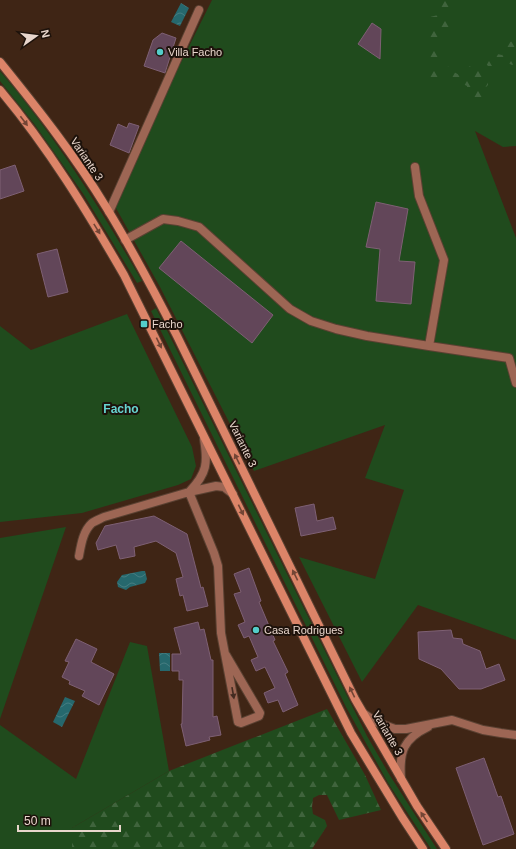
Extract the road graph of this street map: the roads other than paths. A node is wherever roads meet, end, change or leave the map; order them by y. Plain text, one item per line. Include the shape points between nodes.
1 (199, 10) dead end
2 (0, 62) edge
3 (0, 90) edge
4 (414, 168) dead end
5 (109, 212) junction
6 (125, 240) junction
7 (429, 346) junction
8 (516, 383) edge
9 (203, 434) junction
10 (189, 492) junction
11 (233, 495) junction
12 (79, 556) dead end
13 (226, 655) junction
14 (363, 713) junction
15 (440, 722) junction
16 (516, 735) edge
17 (401, 779) junction
18 (423, 849) edge
19 (446, 849) edge

1 - 5 street
2 - 5 main road, Variante 3 via 68,150
3 -> 9 main road via 37,138 99,232 131,288
4 - 7 street via 419,196 444,260
5 - 6 main road, Variante 3
6 - 7 street via 163,220 199,227 290,309 311,321 367,336
14 -> 6 main road, Variante 3 via 177,336
7 - 8 street via 509,358
9 - 10 street via 206,466 199,481
9 - 11 main road
10 - 11 street via 216,486 224,487
10 - 12 street via 104,517 92,523 81,544
10 - 13 street via 218,566 221,633
11 -> 18 main road via 350,733
13 -> 13 street via 238,722 241,723 259,716 260,713
14 - 15 street via 376,722 395,729
14 - 17 main road, Variante 3
15 - 16 street via 452,720 483,730
15 - 17 street via 410,737 401,754
19 -> 17 main road, Variante 3

